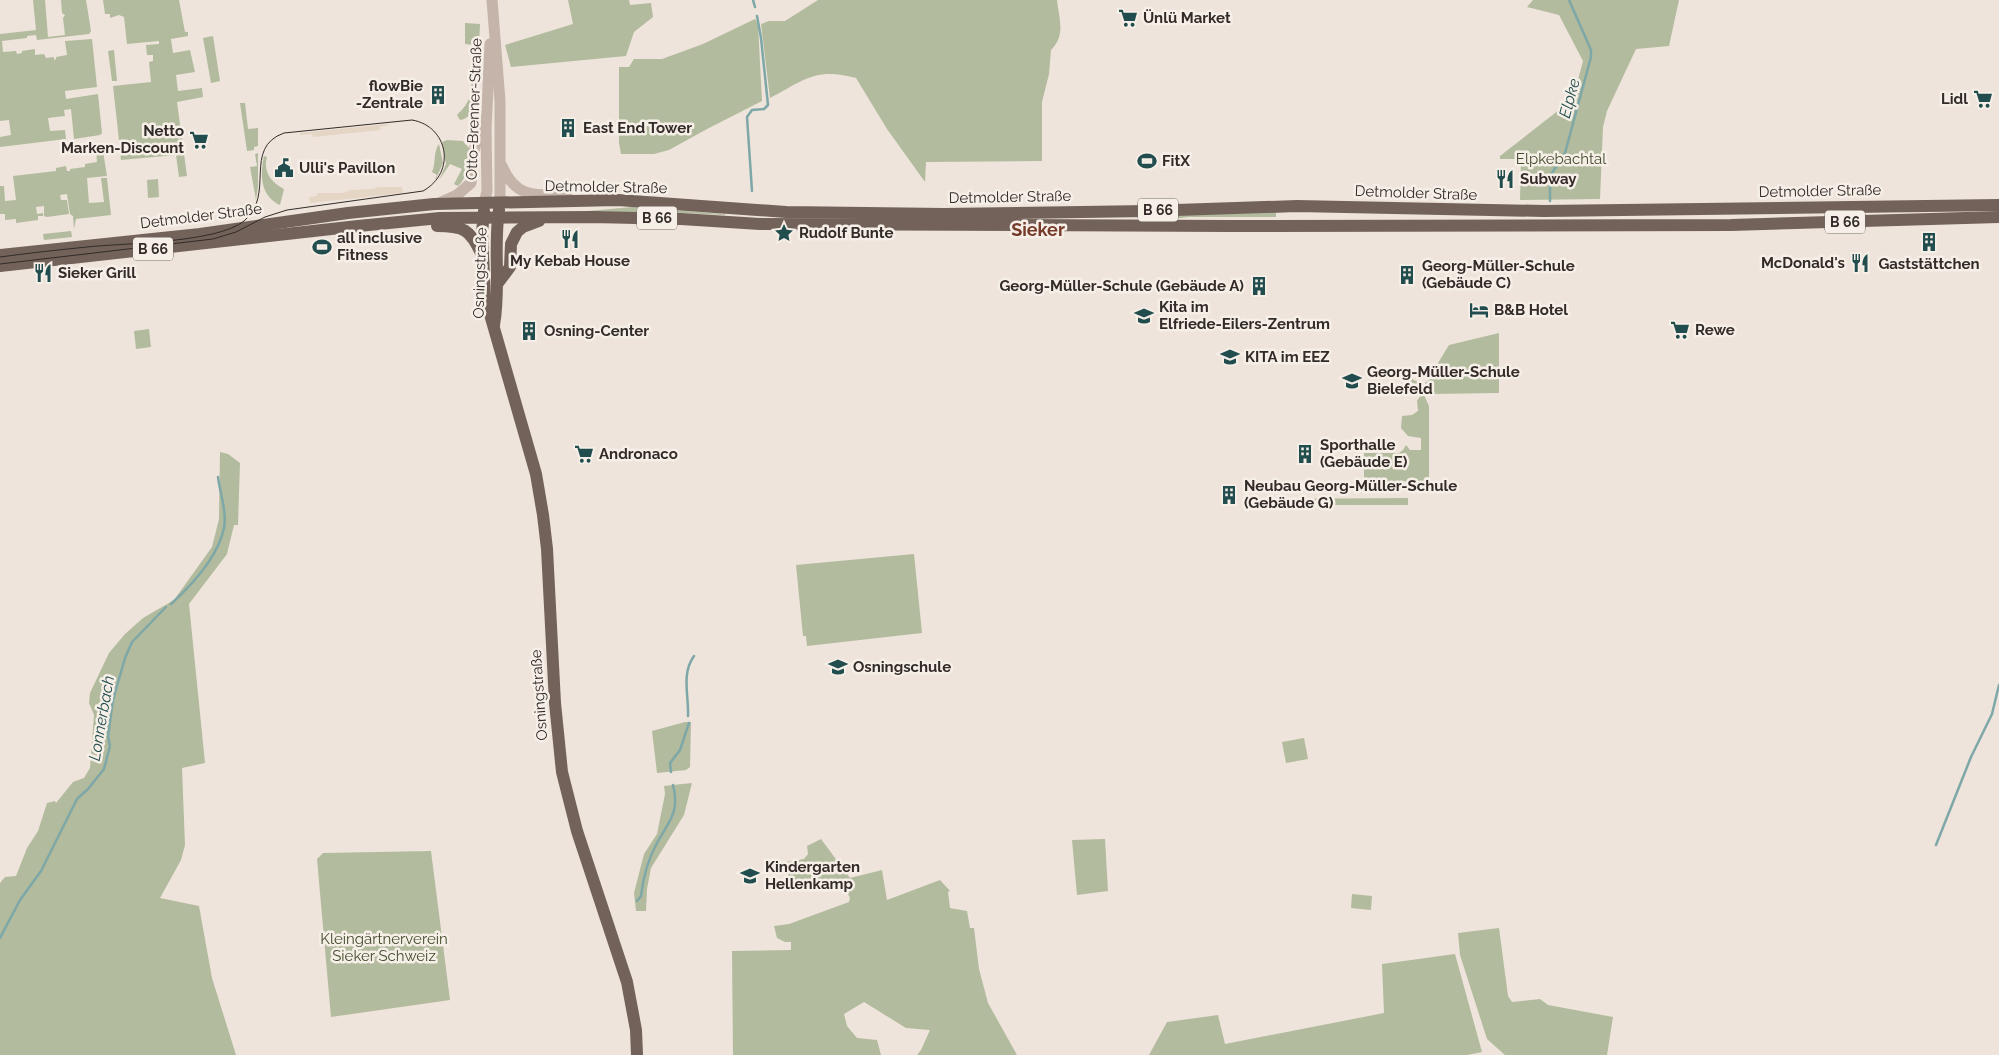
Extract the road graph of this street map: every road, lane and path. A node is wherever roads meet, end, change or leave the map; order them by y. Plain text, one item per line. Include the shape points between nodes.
1 (492, 0) edge
2 (492, 15) junction
3 (486, 130) junction
4 (500, 163) junction
5 (618, 200) junction
6 (484, 203) junction
7 (500, 203) junction
8 (434, 204) junction
9 (1297, 206) junction
10 (1999, 206) edge
11 (1731, 208) junction
12 (1769, 208) junction
13 (1588, 210) junction
14 (553, 217) junction
15 (1999, 217) edge
16 (483, 218) junction
17 (498, 218) junction
18 (1587, 224) junction
19 (1731, 224) junction
20 (1769, 224) junction
21 (365, 225) junction
22 (1296, 226) junction
23 (0, 255) edge
24 (26, 258) junction
25 (483, 258) junction
26 (0, 266) edge
27 (498, 284) junction
28 (494, 328) junction
29 (636, 1055) edge

1 - 2 street, Otto-Brenner-Straße
2 - 3 street, Otto-Brenner-Straße
2 - 4 street, Otto-Brenner-Straße via 499,84
3 - 6 street, Otto-Brenner-Straße
3 - 8 street, B 66 via 480,134 475,146 471,182 457,195
4 - 5 street via 509,179 523,192 594,195
4 - 7 street, Otto-Brenner-Straße
5 - 7 main road, Detmolder Straße / B 66
5 - 9 main road, Detmolder Straße / B 66 via 761,211 846,213 1020,214
6 - 7 main road, Detmolder Straße / B 66
6 - 8 main road, Detmolder Straße / B 66
6 - 16 main road, Osningstraße
7 - 17 main road, Osningstraße
8 - 24 main road, Detmolder Straße / B 66
9 - 13 main road, Detmolder Straße / B 66 via 1466,211
9 - 22 main road
10 - 12 main road, Detmolder Straße / B 66
11 - 12 main road, Detmolder Straße / B 66
11 - 13 main road, Detmolder Straße / B 66
11 - 19 main road
12 - 20 main road
13 - 18 main road
14 - 17 main road, Detmolder Straße / B 66
14 - 22 main road, Detmolder Straße / B 66 via 780,224
14 - 27 main road via 532,222 517,232 511,244 510,267
15 - 20 main road, Detmolder Straße / B 66
16 - 17 main road, Detmolder Straße / B 66
16 - 21 main road, Detmolder Straße / B 66 via 440,218
16 - 25 main road, Osningstraße
17 - 27 main road, Osningstraße
18 - 19 main road, Detmolder Straße / B 66
18 - 22 main road, Detmolder Straße / B 66
19 - 20 main road, Detmolder Straße / B 66
21 - 24 main road, Detmolder Straße / B 66
21 - 25 main road via 380,230 461,228 472,235
23 - 24 main road, Detmolder Straße / B 66
24 - 26 main road, Detmolder Straße / B 66
25 - 28 main road, Osningstraße via 485,297
27 - 28 main road, Osningstraße
28 - 29 main road, Osningstraße via 536,474 544,515 554,703 566,788 627,982 636,1030

